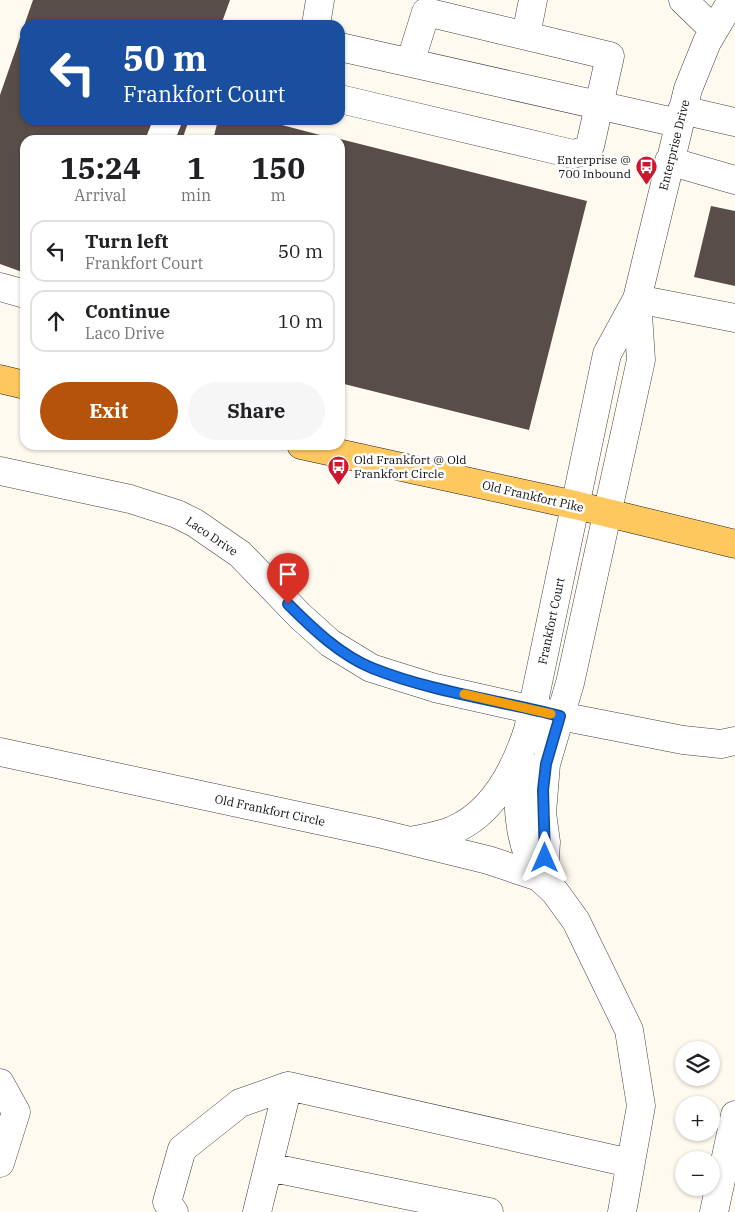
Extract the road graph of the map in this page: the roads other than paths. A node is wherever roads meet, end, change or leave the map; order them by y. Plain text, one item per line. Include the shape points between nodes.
1 (320, 0) edge
2 (533, 0) edge
3 (683, 0) edge
4 (732, 0) edge
5 (428, 6) edge
6 (317, 20) edge
7 (714, 30) junction
8 (526, 35) junction
9 (345, 48) edge
10 (410, 63) junction
11 (345, 100) edge
12 (600, 104) junction
13 (680, 117) junction
14 (735, 122) edge
15 (669, 162) junction
16 (735, 180) edge
17 (0, 287) edge
18 (20, 293) edge
19 (637, 298) junction
20 (735, 318) edge
21 (0, 379) edge
22 (20, 384) edge
23 (324, 450) edge
24 (0, 471) edge
25 (575, 505) junction
26 (607, 513) junction
27 (735, 544) edge
28 (532, 709) junction
29 (560, 716) junction
30 (735, 741) edge
31 (0, 752) edge
32 (520, 755) junction
33 (411, 841) junction
34 (539, 877) junction
35 (0, 1083) edge
36 (288, 1086) junction
37 (735, 1115) edge
38 (0, 1163) edge
39 (630, 1163) junction
40 (268, 1167) junction
41 (174, 1212) edge
42 (257, 1212) edge
43 (489, 1212) edge
44 (622, 1212) edge
45 (714, 1212) edge

1 - 6 street
2 - 8 street
3 - 7 street
4 - 7 street, Enterprise Drive
5 - 8 street
5 - 10 street
7 - 13 street, Enterprise Drive via 688,89
8 - 12 street via 610,56
9 - 10 street
10 - 12 street
11 - 12 street via 573,154 584,152 590,146
12 - 13 street
13 - 14 street
13 - 15 street, Enterprise Drive
15 - 16 street
15 - 19 street, Enterprise Drive
17 - 18 street
19 - 20 street
19 - 25 street, Enterprise Drive via 607,354
19 - 26 street, Enterprise Drive via 641,360
21 - 22 main road
23 - 25 main road, Old Frankfort Pike
24 - 28 street, Laco Drive via 130,499 177,514 240,554 330,643 371,668 435,688
25 - 26 main road, Old Frankfort Pike
25 - 28 street, Frankfort Court
26 - 27 main road, Old Frankfort Pike
26 - 29 street
28 - 29 street
28 - 32 street, Frankfort Court
29 - 30 street via 683,740 721,744
29 - 34 street via 546,764 542,814 546,850
31 - 33 street, Old Frankfort Circle
32 - 33 street via 488,806 453,830
32 - 34 street, Old Frankfort Circle via 521,833 528,859
33 - 34 street, Old Frankfort Circle via 495,862
34 - 39 street, Old Frankfort Circle via 555,892 576,921 629,1030 641,1106
35 - 38 street via 16,1112
36 - 39 street
36 - 40 street
36 - 41 street via 240,1103 182,1149 167,1202
37 - 45 street
39 - 44 street, Old Frankfort Circle
40 - 42 street
40 - 43 street

